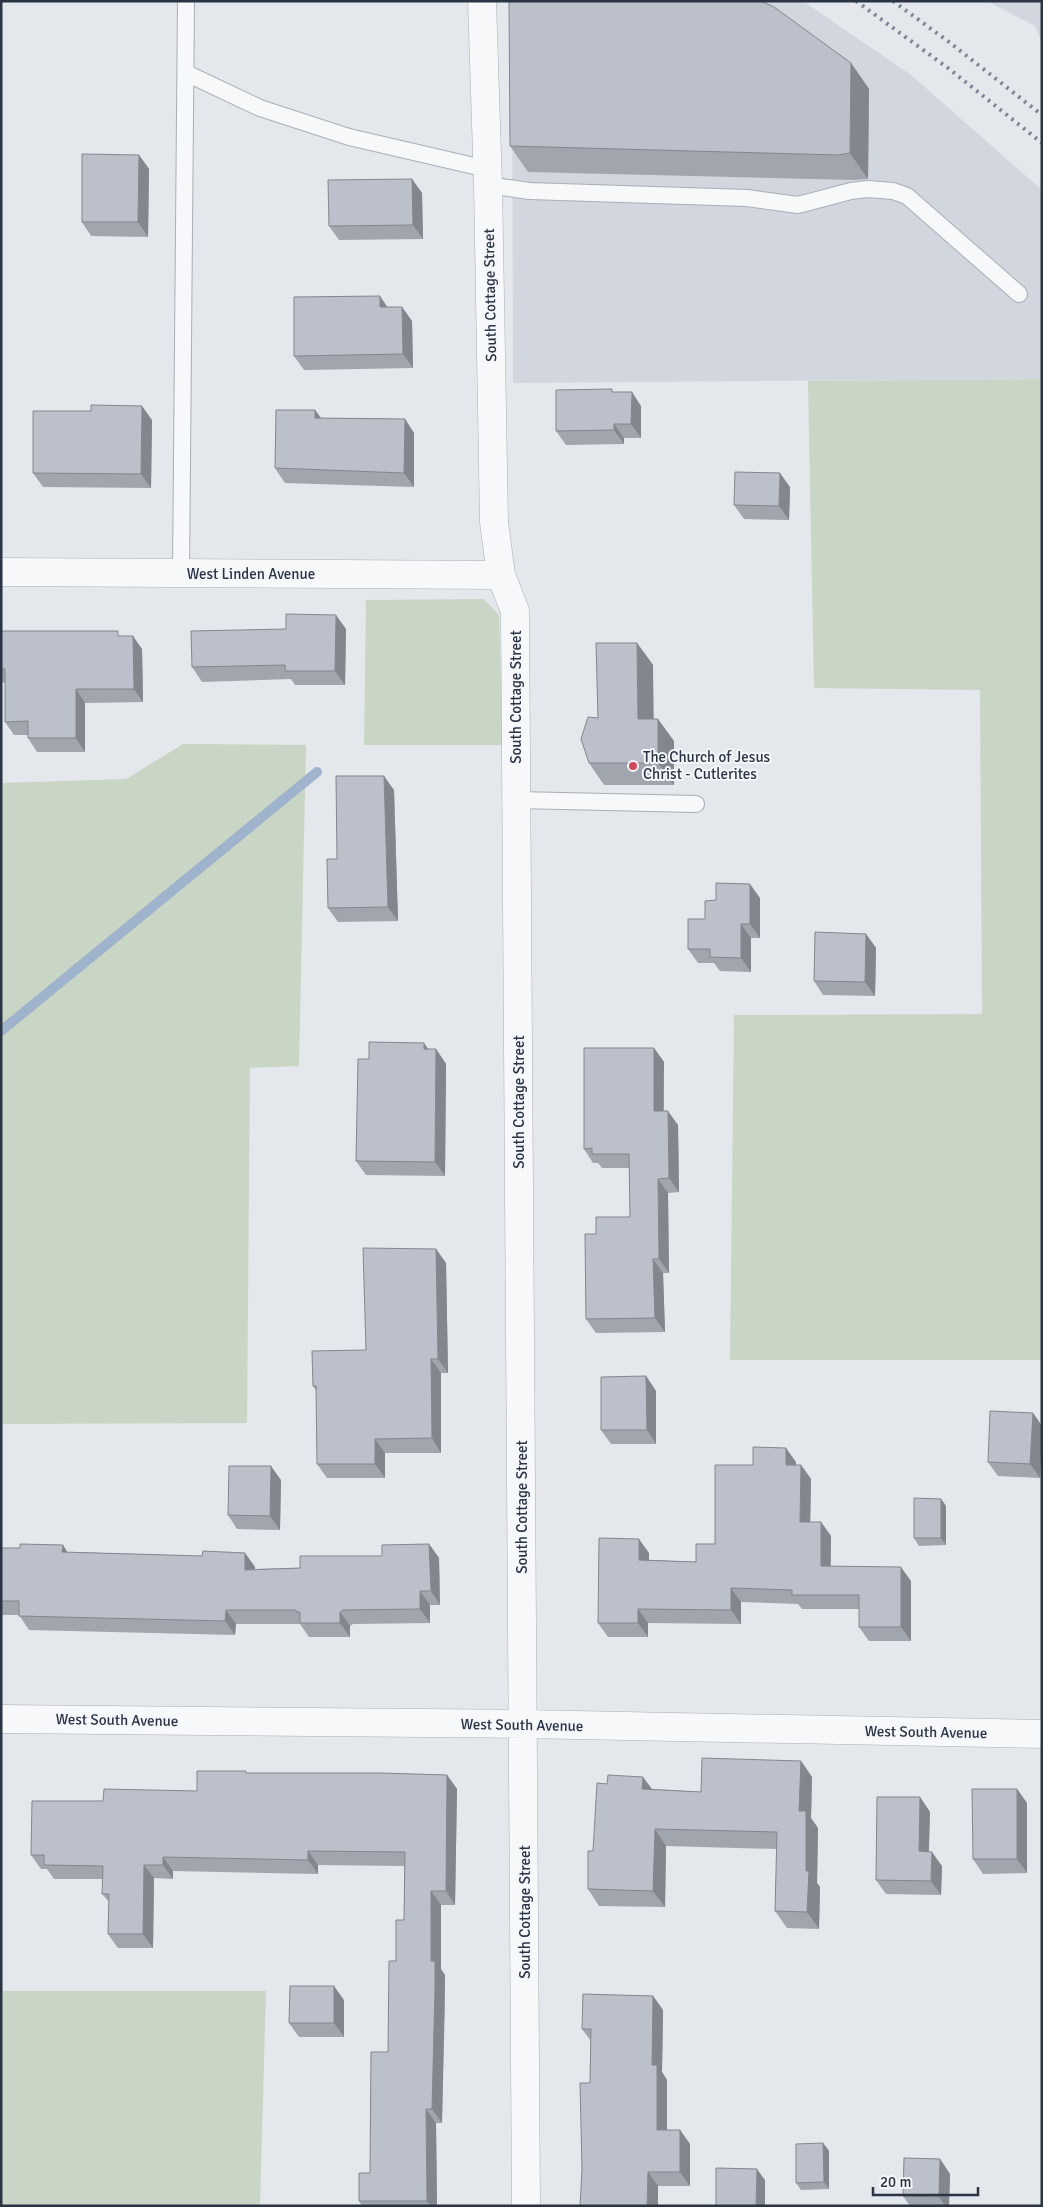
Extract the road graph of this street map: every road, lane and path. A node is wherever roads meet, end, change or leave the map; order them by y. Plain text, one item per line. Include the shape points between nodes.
1 (186, 1) edge
2 (482, 1) edge
3 (186, 73) junction
4 (487, 177) junction
5 (1019, 294) dead end
6 (1, 572) edge
7 (182, 574) junction
8 (501, 576) junction
9 (517, 800) junction
10 (696, 804) dead end
11 (1, 1719) edge
12 (524, 1724) junction
13 (1042, 1734) edge
14 (526, 2206) edge

1 - 3 lane
2 - 4 street, South Cottage Street
3 - 4 lane via 260,108
3 - 7 lane
4 - 5 lane via 529,191 747,198 798,205 850,191 893,191 907,196
4 - 8 street, South Cottage Street via 494,522
6 - 7 street, West Linden Avenue
7 - 8 street, West Linden Avenue
8 - 9 street, South Cottage Street via 515,611
9 - 10 lane
9 - 12 street, South Cottage Street
11 - 12 street, West South Avenue
12 - 13 street, West South Avenue
12 - 14 street, South Cottage Street

